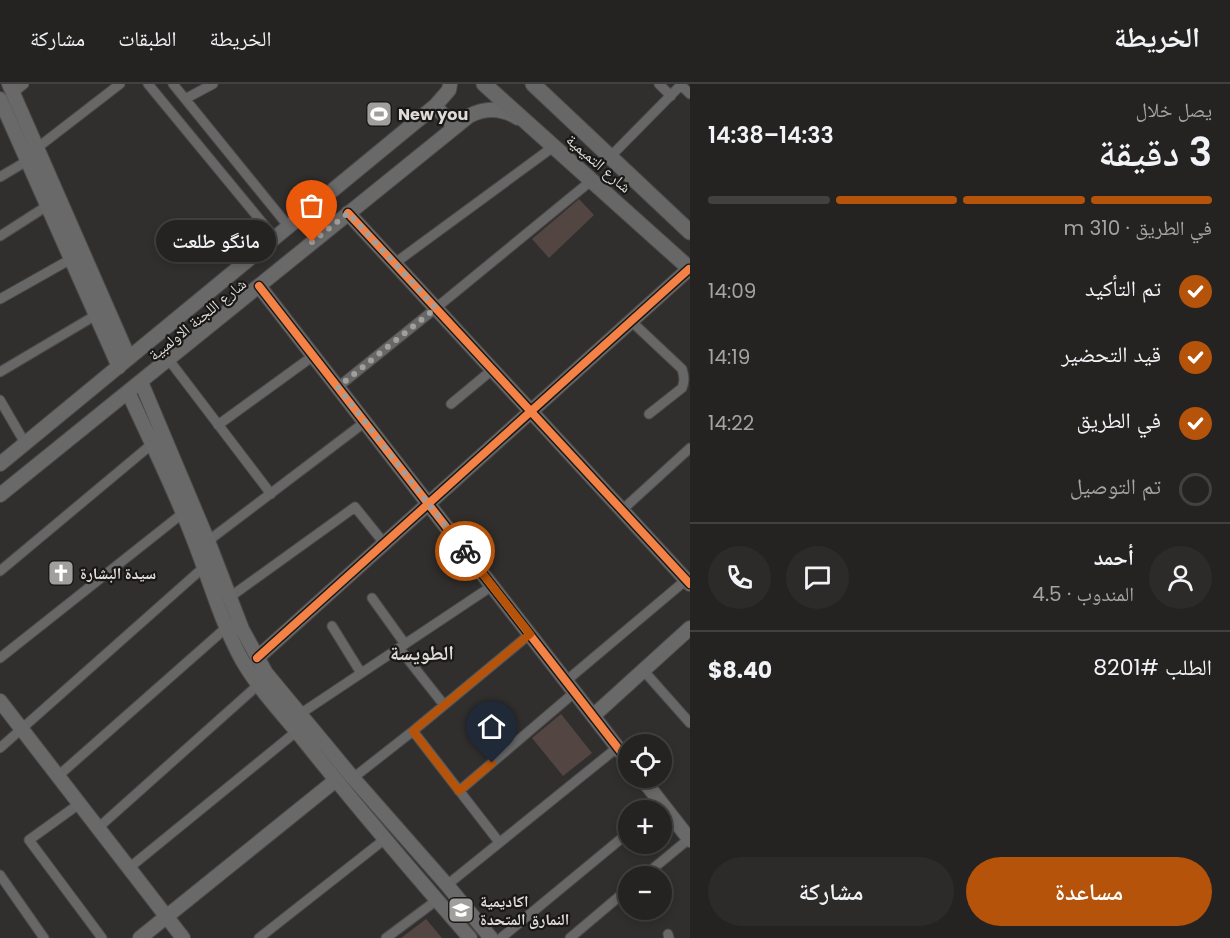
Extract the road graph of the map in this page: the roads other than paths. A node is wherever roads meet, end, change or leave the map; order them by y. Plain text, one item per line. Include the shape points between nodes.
1 (120, 84) edge
2 (148, 84) edge
3 (173, 84) edge
4 (213, 84) edge
5 (450, 84) edge
6 (484, 84) edge
7 (533, 84) edge
8 (659, 84) edge
9 (682, 84) edge
10 (15, 87) edge
11 (690, 94) edge
12 (671, 96) junction
13 (0, 99) edge
14 (185, 99) junction
15 (435, 106) junction
16 (3, 116) edge
17 (455, 127) junction
18 (532, 128) junction
19 (553, 147) junction
20 (37, 148) junction
21 (610, 157) junction
22 (27, 161) junction
23 (0, 177) edge
24 (592, 180) junction
25 (47, 206) junction
26 (348, 213) junction
27 (288, 227) junction
28 (690, 232) edge
29 (0, 236) edge
30 (275, 238) junction
31 (77, 262) junction
32 (395, 263) junction
33 (690, 269) edge
34 (259, 285) junction
35 (0, 299) edge
36 (436, 308) junction
37 (96, 315) junction
38 (631, 321) junction
39 (314, 356) junction
40 (169, 360) junction
41 (124, 362) junction
42 (492, 369) junction
43 (0, 372) edge
44 (141, 382) junction
45 (338, 387) junction
46 (128, 392) junction
47 (0, 400) edge
48 (451, 404) dead end
49 (531, 411) junction
50 (649, 414) dead end
51 (365, 422) junction
52 (218, 424) junction
53 (25, 443) junction
54 (152, 444) junction
55 (690, 448) edge
56 (686, 458) edge
57 (0, 464) edge
58 (271, 494) junction
59 (0, 495) edge
60 (428, 504) junction
61 (622, 510) junction
62 (183, 513) junction
63 (208, 541) junction
64 (384, 543) junction
65 (204, 567) junction
66 (0, 572) edge
67 (688, 582) edge
68 (492, 586) junction
69 (230, 597) junction
70 (372, 598) dead end
71 (332, 626) dead end
72 (690, 628) edge
73 (233, 630) junction
74 (530, 634) junction
75 (402, 646) junction
76 (0, 658) edge
77 (257, 658) junction
78 (643, 670) junction
79 (361, 673) junction
80 (258, 685) junction
81 (570, 686) junction
82 (0, 701) edge
83 (444, 705) junction
84 (300, 714) junction
85 (593, 716) junction
86 (690, 723) edge
87 (22, 729) junction
88 (297, 731) junction
89 (413, 731) junction
90 (618, 747) joint
91 (0, 748) edge
92 (58, 776) junction
93 (353, 778) junction
94 (336, 780) junction
95 (459, 791) junction
96 (79, 804) junction
97 (672, 820) edge
98 (392, 821) junction
99 (98, 828) junction
100 (382, 835) junction
101 (690, 839) edge
102 (618, 841) edge
103 (499, 842) junction
104 (656, 866) edge
105 (129, 868) junction
106 (0, 875) edge
107 (447, 885) junction
108 (618, 897) edge
109 (436, 900) junction
110 (167, 916) junction
111 (271, 928) junction
112 (44, 938) edge
113 (102, 938) edge
114 (140, 938) edge
115 (183, 938) edge
116 (259, 938) edge
117 (277, 938) edge
118 (386, 938) edge
119 (470, 938) edge
120 (491, 938) edge
121 (501, 938) edge
122 (570, 938) edge

1 - 20 street
2 - 30 street
3 - 14 street
4 - 14 street
5 - 15 street, شارع اللجنة الاولمبية
6 - 18 main road, شارع التميمية
7 - 21 main road, شارع التميمية
8 - 12 street
9 - 11 street
9 - 12 street
10 - 20 street
12 - 21 street
13 - 16 street
14 - 27 street
15 - 17 street
15 - 27 street, شارع اللجنة الاولمبية
16 - 22 street
17 - 18 street, شارع اللجنة الاولمبية via 477,112 492,109 509,112
17 - 26 street, شارع اللجنة الاولمبية
18 - 19 main road, شارع التميمية
19 - 24 main road, شارع التميمية
19 - 32 street
20 - 31 street
21 - 28 main road, شارع التميمية
22 - 23 street
22 - 25 street
24 - 33 main road, شارع التميمية
24 - 36 street
25 - 29 street
25 - 31 street
26 - 32 street
26 - 34 street, شارع اللجنة الاولمبية
27 - 30 street, شارع اللجنة الاولمبية
30 - 41 street, شارع اللجنة الاولمبية
31 - 35 street
31 - 37 street
31 - 41 street
32 - 36 street
33 - 38 street
34 - 39 street
34 - 40 street, شارع اللجنة الاولمبية
36 - 42 street
36 - 45 street
37 - 41 street
37 - 43 street
38 - 49 street
38 - 50 street via 682,369 684,376 682,388
39 - 45 street
39 - 52 street
40 - 44 street, شارع اللجنة الاولمبية
40 - 52 street
41 - 53 street, شارع اللجنة الاولمبية
42 - 48 street
42 - 49 street
44 - 46 street, شارع اللجنة الاولمبية
44 - 63 street
45 - 51 street
46 - 54 street
46 - 59 street, شارع اللجنة الاولمبية
47 - 53 street
49 - 60 street
49 - 61 street
51 - 58 street
51 - 60 street
52 - 58 street
53 - 57 street, شارع اللجنة الاولمبية
54 - 62 street
54 - 66 street
55 - 56 street
56 - 61 street
58 - 63 street
60 - 64 street
60 - 68 street
61 - 67 street
62 - 65 street
62 - 76 street
63 - 69 street
64 - 69 street via 355,507
64 - 77 street
65 - 73 street
65 - 87 street
67 - 81 street
68 - 74 street
68 - 75 street
69 - 73 street
70 - 75 street
71 - 79 street
72 - 78 street
73 - 77 street
73 - 80 street via 243,661
73 - 92 street
74 - 81 street
74 - 83 street
75 - 79 street
75 - 83 street
77 - 84 street
78 - 85 street
78 - 86 street
79 - 84 street
80 - 88 street
80 - 99 street
81 - 85 street
81 - 95 street
82 - 87 street
83 - 89 street
84 - 93 street
85 - 90 street
87 - 91 street
87 - 92 street
88 - 94 street
88 - 105 street
89 - 93 street
89 - 95 street
90 - 103 street
92 - 96 street
93 - 98 street
94 - 100 street
94 - 110 street
95 - 103 street
96 - 99 street
96 - 113 street via 29,840
97 - 101 street
98 - 100 street
98 - 107 street
99 - 105 street
100 - 109 street
100 - 111 street
101 - 104 street
102 - 121 street
103 - 107 street
105 - 110 street
106 - 112 street
107 - 120 street
108 - 122 street
109 - 118 street
109 - 119 street
110 - 114 street
110 - 115 street
111 - 116 street
111 - 117 street

